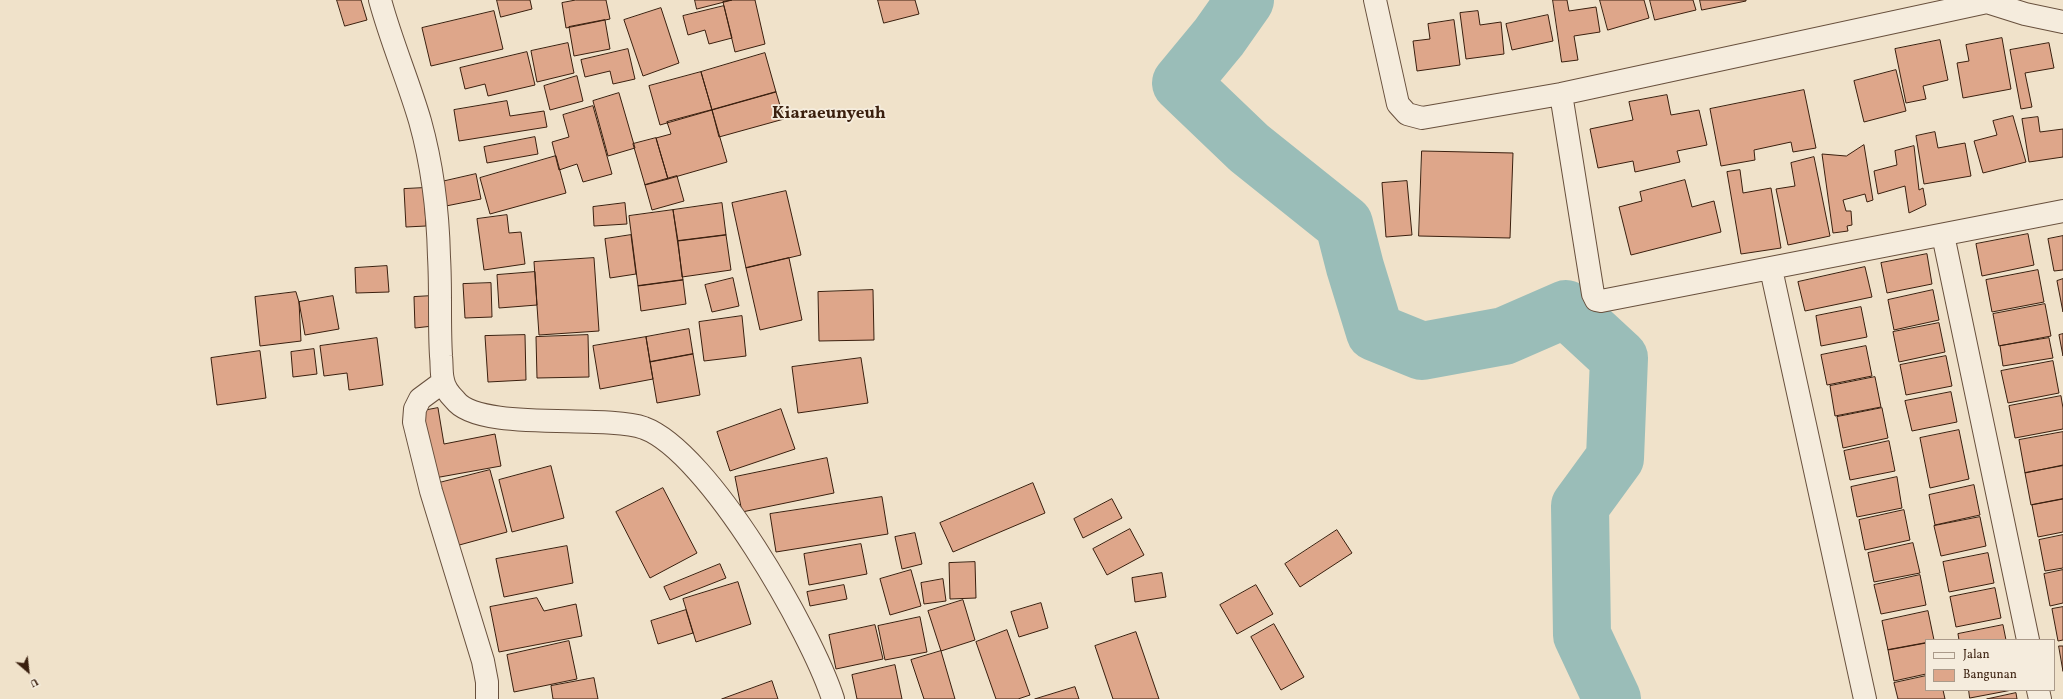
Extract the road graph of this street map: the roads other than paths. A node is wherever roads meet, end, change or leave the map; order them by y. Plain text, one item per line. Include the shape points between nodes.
1 (380, 0) edge
2 (1375, 0) edge
3 (1989, 1) edge
4 (2063, 22) edge
5 (1561, 94) junction
6 (2063, 211) edge
7 (1943, 235) junction
8 (1771, 269) junction
9 (443, 382) junction
10 (2028, 639) edge
11 (487, 699) edge
12 (833, 699) edge
13 (1866, 699) edge

1 - 9 street via 420,122 433,186 439,255
2 - 5 street via 1398,104 1407,114 1422,118
3 - 4 street via 2025,14
3 - 5 street
5 - 8 street via 1596,300
6 - 7 street
7 - 8 street
7 - 10 street
8 - 13 street
9 - 11 street via 420,399 415,409 414,422 431,491 483,661
9 - 12 street via 458,404 476,413 545,422 615,423 640,427 656,433 675,448 724,503 782,590 805,632

